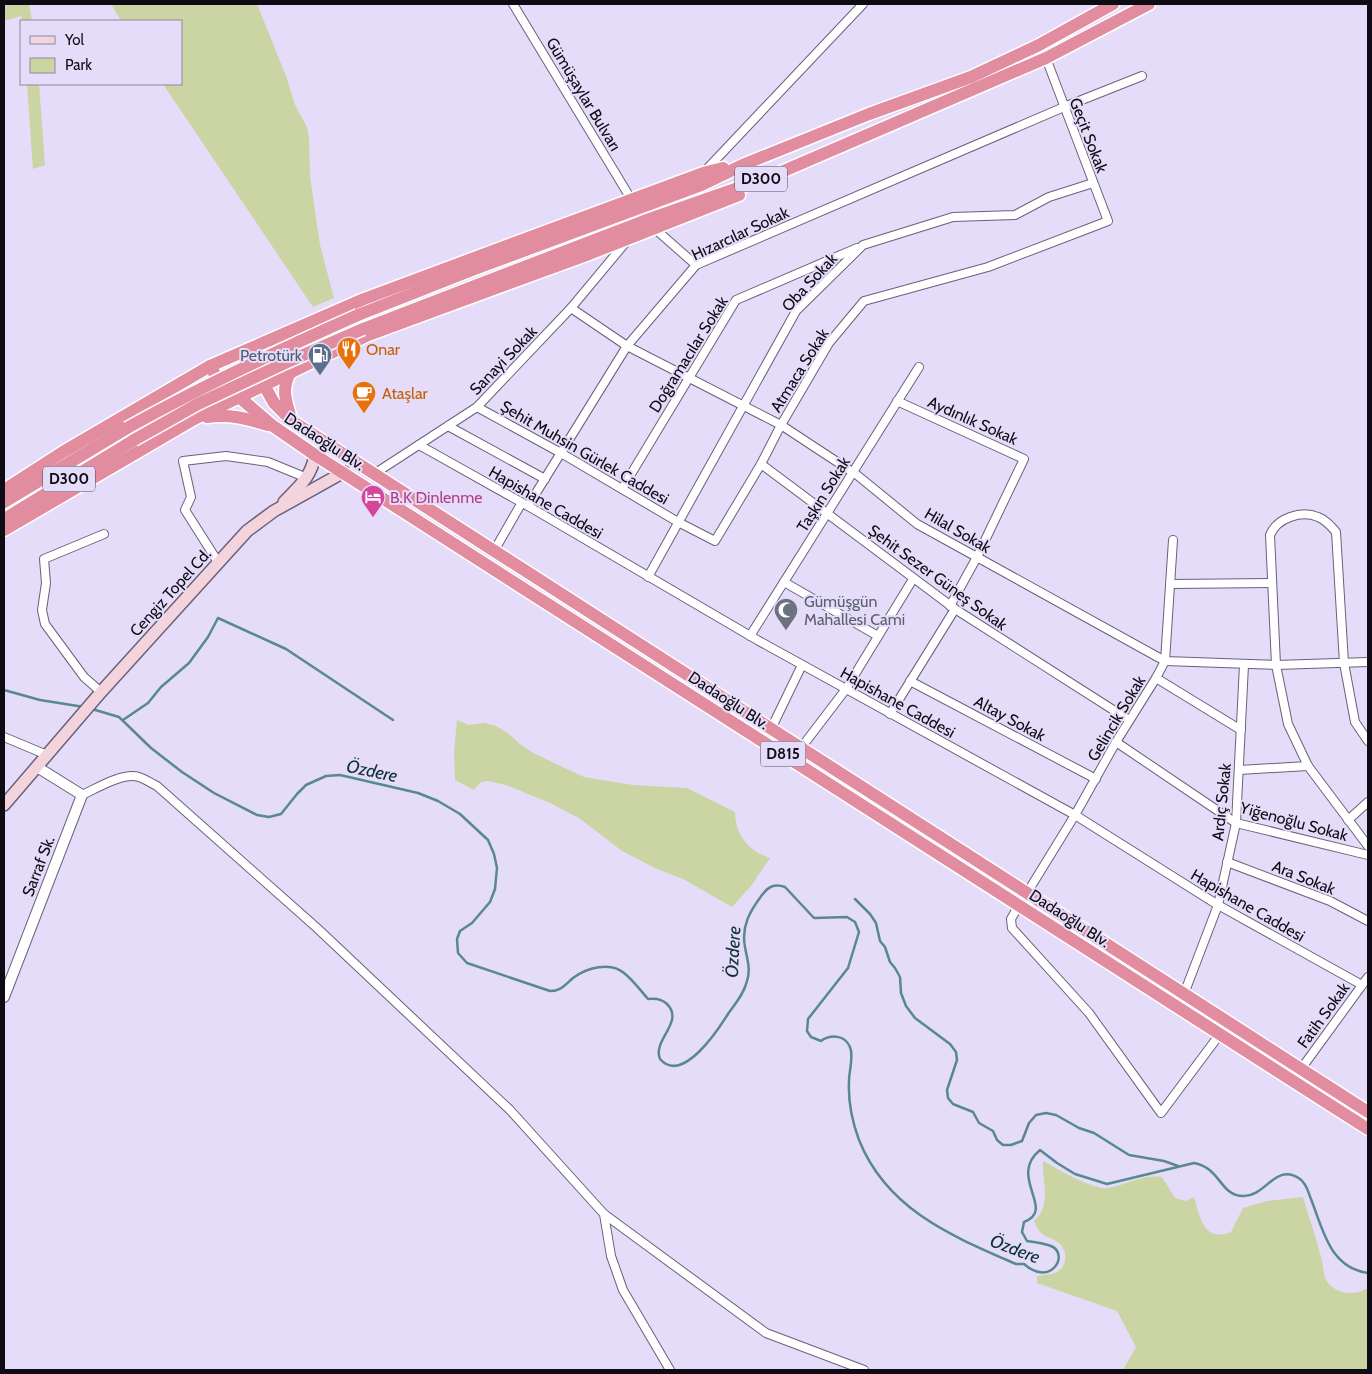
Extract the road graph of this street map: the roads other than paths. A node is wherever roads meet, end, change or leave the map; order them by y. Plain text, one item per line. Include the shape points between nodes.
1 (513, 4) edge
2 (863, 4) edge
3 (1113, 4) edge
4 (1149, 4) edge
5 (1046, 58) junction
6 (1142, 76) dead end
7 (1064, 107) junction
8 (745, 164) junction
9 (703, 173) junction
10 (772, 176) junction
11 (1093, 183) junction
12 (631, 200) junction
13 (1108, 221) joint
14 (654, 228) junction
15 (629, 238) junction
16 (863, 245) junction
17 (696, 265) junction
18 (571, 308) junction
19 (627, 346) junction
20 (250, 349) junction
21 (210, 366) junction
22 (919, 367) dead end
23 (290, 373) junction
24 (688, 377) junction
25 (264, 385) junction
26 (240, 397) junction
27 (898, 401) junction
28 (743, 405) junction
29 (477, 407) junction
30 (194, 419) junction
31 (292, 421) junction
32 (781, 425) junction
33 (273, 426) junction
34 (448, 426) junction
35 (419, 445) junction
36 (561, 453) junction
37 (315, 455) junction
38 (761, 464) junction
39 (344, 472) junction
40 (853, 472) junction
41 (374, 474) junction
42 (307, 478) junction
43 (545, 479) junction
44 (622, 489) junction
45 (4, 490) edge
46 (4, 502) edge
47 (525, 505) junction
48 (274, 512) junction
49 (827, 513) junction
50 (4, 520) edge
51 (678, 522) junction
52 (4, 530) edge
53 (104, 534) dead end
54 (1173, 540) dead end
55 (494, 551) junction
56 (978, 557) junction
57 (218, 562) junction
58 (648, 577) junction
59 (913, 579) junction
60 (784, 582) junction
61 (1272, 583) junction
62 (1170, 584) junction
63 (953, 608) junction
64 (750, 636) junction
65 (878, 636) junction
66 (1165, 661) junction
67 (1368, 662) edge
68 (1344, 663) junction
69 (802, 665) junction
70 (1244, 665) junction
71 (1276, 665) junction
72 (1156, 678) junction
73 (910, 681) junction
74 (846, 690) junction
75 (98, 696) junction
76 (890, 714) junction
77 (1129, 720) junction
78 (771, 729) junction
79 (1241, 730) junction
80 (4, 738) edge
81 (1368, 741) edge
82 (1116, 742) junction
83 (801, 748) junction
84 (47, 755) junction
85 (1308, 766) junction
86 (37, 767) junction
87 (1239, 770) junction
88 (1096, 779) junction
89 (82, 795) junction
90 (1368, 802) edge
91 (4, 805) edge
92 (1075, 815) junction
93 (1348, 820) junction
94 (1236, 823) junction
95 (1368, 846) edge
96 (1368, 855) edge
97 (1227, 862) junction
98 (1027, 893) junction
99 (1019, 905) junction
100 (1218, 905) junction
101 (1368, 921) edge
102 (1368, 977) edge
103 (1362, 986) junction
104 (1184, 994) junction
105 (4, 997) edge
106 (1220, 1034) junction
107 (1301, 1069) junction
108 (1368, 1112) edge
109 (1368, 1129) edge
110 (604, 1214) junction
111 (670, 1370) edge
112 (864, 1370) edge

1 - 12 street, Gümüşaylar Bulvarı
2 - 9 street
3 - 8 highway, D300 via 971,77
4 - 5 highway, D300
5 - 7 street, Geçit Sokak
5 - 10 highway, D300
6 - 7 street, Hızarcılar Sokak
7 - 11 street, Geçit Sokak
7 - 17 street, Hızarcılar Sokak
8 - 9 highway
8 - 46 highway, D300, bridge via 701,185 472,270 278,350 191,392
9 - 12 highway
10 - 14 highway via 728,200
10 - 50 highway, D300, bridge via 644,221 285,362 198,404
11 - 13 street, Geçit Sokak
11 - 16 street, Oba Sokak via 1049,197 1015,214 953,217
12 - 20 highway via 364,299
13 - 32 street, Atmaca Sokak via 988,267 864,301 829,343
14 - 15 highway
14 - 17 street
15 - 18 street, Sanayi Sokak
15 - 23 highway via 368,336
16 - 24 street, Doğramacılar Sokak via 736,300
16 - 28 street, Oba Sokak via 796,311
17 - 19 street, Hızarcılar Sokak
18 - 19 street, Hilal Sokak
18 - 29 street, Sanayi Sokak
19 - 24 street, Hilal Sokak
19 - 36 street, Hızarcılar Sokak
20 - 21 highway
20 - 25 highway, Dadaoğlu Blv. / D815
21 - 26 highway, Dadaoğlu Blv. / D815 via 221,384
21 - 45 highway
22 - 27 street, Taşkın Sokak
23 - 25 highway
23 - 31 highway via 285,384 285,398
24 - 28 street, Hilal Sokak
24 - 44 street, Doğramacılar Sokak
25 - 26 highway
25 - 31 highway, Dadaoğlu Blv. / D815 via 274,403
26 - 30 highway
26 - 33 highway, Dadaoğlu Blv. / D815
27 - 40 street, Taşkın Sokak
27 - 56 street, Aydınlık Sokak via 1024,458
28 - 32 street, Hilal Sokak
28 - 51 street, Oba Sokak
29 - 34 street, Sanayi Sokak
29 - 36 street, Şehit Muhsin Gürlek Caddesi
30 - 33 highway via 239,416
30 - 52 highway
31 - 41 highway, Dadaoğlu Blv. / D815
32 - 38 street, Atmaca Sokak
32 - 40 street, Hilal Sokak
33 - 37 highway, Dadaoğlu Blv. / D815
34 - 35 street, Sanayi Sokak
34 - 43 street
35 - 41 street, Sanayi Sokak
35 - 47 street, Hapishane Caddesi
36 - 43 street, Hızarcılar Sokak
36 - 44 street, Şehit Muhsin Gürlek Caddesi
37 - 39 highway, Dadaoğlu Blv. / D815
37 - 42 main road
38 - 49 street, Şehit Sezer Güneş Sokak
38 - 51 street, Atmaca Sokak via 715,541
39 - 48 main road
39 - 99 highway, Dadaoğlu Blv. / D815
40 - 49 street, Taşkın Sokak
40 - 56 street, Hilal Sokak via 917,524
41 - 55 highway, Dadaoğlu Blv. / D815
42 - 48 main road
42 - 57 street via 268,462 226,456 183,462 191,497 185,510
43 - 47 street, Hızarcılar Sokak
44 - 51 street, Şehit Muhsin Gürlek Caddesi
47 - 55 street, Hızarcılar Sokak
47 - 58 street, Hapishane Caddesi
48 - 57 main road, Cengiz Topel Cd. via 246,531
49 - 59 street, Şehit Sezer Güneş Sokak
49 - 60 street, Taşkın Sokak
51 - 58 street, Oba Sokak
53 - 75 street via 44,559 46,582 42,610 45,624
54 - 62 street, Gelincik Sokak
55 - 78 highway, Dadaoğlu Blv. / D815
56 - 63 street, Aydınlık Sokak
56 - 66 street, Hilal Sokak
57 - 75 main road, Cengiz Topel Cd.
58 - 64 street, Hapishane Caddesi
59 - 63 street, Şehit Sezer Güneş Sokak
59 - 65 street
60 - 64 street, Taşkın Sokak
60 - 65 street
61 - 62 street
61 - 68 street via 1270,535 1277,524 1297,515 1309,514 1331,526 1336,532
61 - 71 street
62 - 66 street, Gelincik Sokak
63 - 73 street, Aydınlık Sokak
63 - 77 street, Şehit Sezer Güneş Sokak
64 - 69 street, Hapishane Caddesi
65 - 74 street
66 - 70 street, Hilal Sokak
66 - 72 street, Gelincik Sokak
67 - 68 street, Hilal Sokak
68 - 71 street, Hilal Sokak
68 - 81 street via 1355,722
69 - 74 street, Hapishane Caddesi
69 - 78 street
70 - 71 street, Hilal Sokak
70 - 79 street, Ardıç Sokak
71 - 85 street via 1288,724
72 - 77 street, Gelincik Sokak
72 - 79 street
73 - 76 street, Aydınlık Sokak
73 - 88 street, Altay Sokak
74 - 76 street, Hapishane Caddesi
74 - 83 street
75 - 84 main road, Cengiz Topel Cd.
76 - 92 street, Hapishane Caddesi
77 - 82 street, Gelincik Sokak
78 - 83 highway, Dadaoğlu Blv. / D815
79 - 87 street, Ardıç Sokak
80 - 84 street
82 - 88 street, Gelincik Sokak
82 - 94 street, Yiğenoğlu Sokak
83 - 98 highway, Dadaoğlu Blv. / D815
84 - 86 main road
85 - 87 street
85 - 93 street
86 - 89 street
86 - 91 main road
87 - 94 street, Ardıç Sokak
88 - 92 street, Gelincik Sokak
89 - 105 street, Sarraf Sk.
89 - 110 street via 129,776 138,776 157,786 317,928 510,1110
90 - 93 street
92 - 98 street, Gelincik Sokak
92 - 100 street, Hapishane Caddesi
93 - 95 street
94 - 96 street, Yiğenoğlu Sokak
94 - 97 street, Ardıç Sokak
97 - 100 street, Ardıç Sokak
97 - 101 street, Ara Sokak via 1330,901
98 - 104 highway, Dadaoğlu Blv. / D815
99 - 106 highway, Dadaoğlu Blv. / D815
99 - 106 street via 1011,919 1012,928 1089,1013 1161,1113
100 - 103 street, Hapishane Caddesi
100 - 104 street, Ardıç Sokak
102 - 103 street, Fatih Sokak
103 - 107 street, Fatih Sokak
104 - 107 highway, Dadaoğlu Blv. / D815
106 - 109 highway, Dadaoğlu Blv. / D815
107 - 108 highway, Dadaoğlu Blv. / D815
110 - 111 street via 611,1256 623,1290
110 - 112 street via 766,1333

